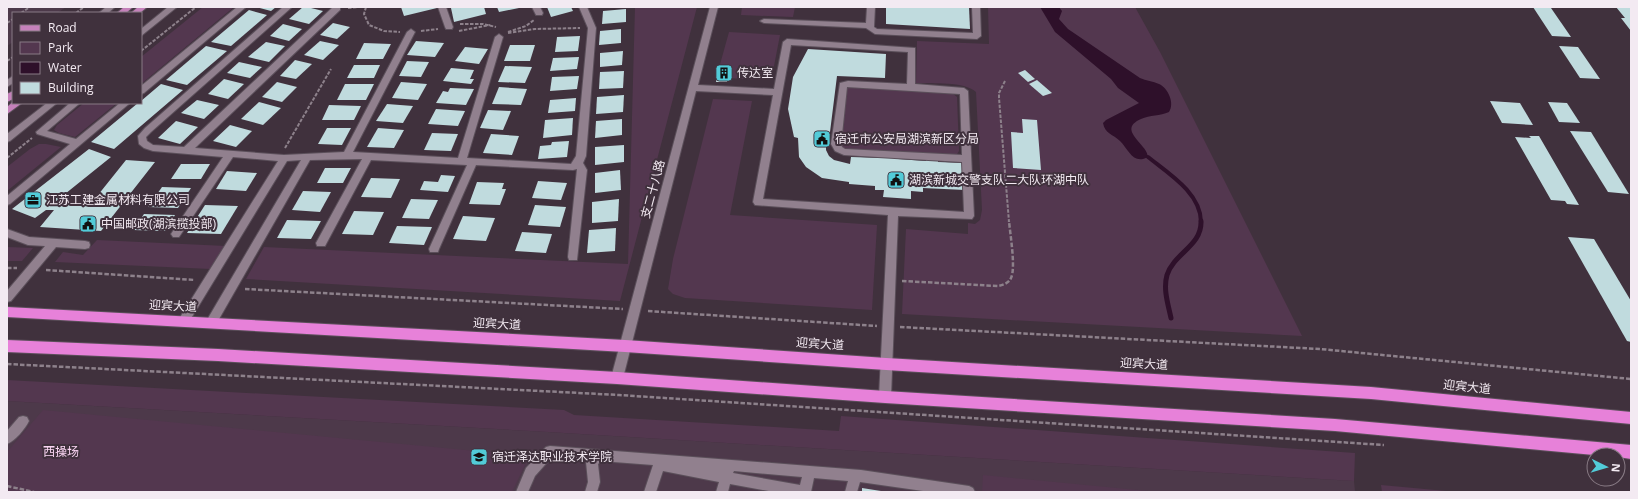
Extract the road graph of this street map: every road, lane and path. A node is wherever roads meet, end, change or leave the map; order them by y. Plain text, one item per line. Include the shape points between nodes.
1 (173, 7) edge
2 (196, 7) edge
3 (242, 7) edge
4 (288, 7) edge
5 (366, 7) edge
6 (442, 7) edge
7 (583, 7) edge
8 (714, 7) edge
9 (872, 7) edge
10 (976, 7) edge
11 (337, 8) dead end
12 (538, 10) edge
13 (764, 20) dead end
14 (491, 25) junction
15 (870, 26) junction
16 (447, 27) junction
17 (592, 28) junction
18 (142, 31) edge
19 (411, 32) junction
20 (502, 35) junction
21 (142, 50) edge
22 (331, 68) dead end
23 (1005, 81) dead end
24 (911, 87) junction
25 (693, 88) junction
26 (142, 90) edge
27 (777, 92) junction
28 (17, 104) edge
29 (52, 104) edge
30 (75, 104) edge
31 (125, 104) edge
32 (7, 111) edge
33 (40, 132) junction
34 (7, 139) edge
35 (77, 143) junction
36 (187, 150) junction
37 (230, 154) junction
38 (348, 155) junction
39 (308, 156) junction
40 (368, 156) junction
41 (7, 158) edge
42 (281, 158) junction
43 (967, 159) junction
44 (462, 161) junction
45 (474, 162) junction
46 (578, 163) junction
47 (7, 201) edge
48 (893, 212) junction
49 (7, 233) edge
50 (176, 234) dead end
51 (321, 242) dead end
52 (53, 243) junction
53 (85, 245) dead end
54 (434, 249) dead end
55 (573, 257) dead end
56 (7, 268) edge
57 (32, 269) junction
58 (209, 281) junction
59 (890, 281) junction
60 (231, 288) junction
61 (7, 298) edge
62 (635, 310) junction
63 (7, 312) edge
64 (183, 322) junction
65 (210, 323) junction
66 (888, 326) junction
67 (7, 346) edge
68 (626, 346) junction
69 (7, 364) edge
70 (886, 364) junction
71 (617, 378) junction
72 (1631, 379) edge
73 (885, 397) junction
74 (1631, 418) edge
75 (23, 421) dead end
76 (7, 440) edge
77 (1386, 445) dead end
78 (1631, 452) edge
79 (599, 455) junction
80 (660, 463) junction
81 (730, 465) junction
82 (809, 472) junction
83 (854, 476) junction
84 (726, 477) junction
85 (7, 486) edge
86 (34, 492) edge
87 (522, 492) edge
88 (591, 492) edge
89 (650, 492) edge
90 (722, 492) edge
91 (805, 492) edge
92 (851, 492) edge
93 (969, 492) edge

1 - 18 street
2 - 21 path
3 - 26 street
4 - 36 street via 142,136 142,142 147,146
5 - 19 path via 364,14 369,25 384,31
6 - 16 street
7 - 17 street
8 - 25 street, 支二十八路
9 - 15 street
10 - 15 street via 977,36 882,32
11 - 36 street
12 - 20 path via 535,20
13 - 15 street
14 - 16 path via 466,23
14 - 16 path via 466,31 456,31
14 - 20 path
16 - 19 path
17 - 20 path via 535,29
17 - 46 street via 581,156
19 - 38 street
20 - 44 street
22 - 42 path
23 - 59 path via 999,98 1012,278 1008,283 998,286
24 - 27 street via 912,50 787,42
24 - 43 street via 964,91
24 - 43 street via 843,85 836,144 838,149 844,152
25 - 27 street
25 - 62 street, 支二十八路
27 - 48 street via 758,202
28 - 32 main road
29 - 34 street
30 - 33 street
31 - 35 street
33 - 35 street
33 - 41 path
35 - 47 street
36 - 37 street
37 - 42 street
37 - 50 street
38 - 39 street
38 - 40 street
39 - 42 street
39 - 60 street
40 - 44 street
40 - 51 street
42 - 58 street
43 - 48 street via 969,216
44 - 45 street
45 - 46 street via 573,167
45 - 54 street
46 - 55 street via 582,170
48 - 59 street
49 - 52 street via 28,241
52 - 53 street
52 - 57 street
56 - 57 path
57 - 58 path
57 - 61 street
58 - 64 street
59 - 66 street
60 - 62 path
60 - 65 street
62 - 66 path
62 - 68 street, 支二十八路
63 - 64 highway, 迎宾大道
64 - 65 highway, 迎宾大道
65 - 68 highway, 迎宾大道
66 - 70 street
66 - 72 path via 1320,349
67 - 71 highway via 218,355
68 - 70 highway, 迎宾大道
68 - 71 street, 支二十八路
69 - 77 path via 618,396
70 - 73 street
70 - 74 highway, 迎宾大道 via 1372,393
71 - 73 highway
73 - 78 highway via 1335,425
75 - 76 street
79 - 80 street
79 - 87 street via 550,451 530,472
79 - 88 street via 592,462 594,482
80 - 81 street
80 - 84 street
80 - 89 street
81 - 82 street
81 - 84 street
82 - 83 street
82 - 91 street
83 - 92 street
83 - 93 street
84 - 90 street
84 - 91 street
85 - 86 path

